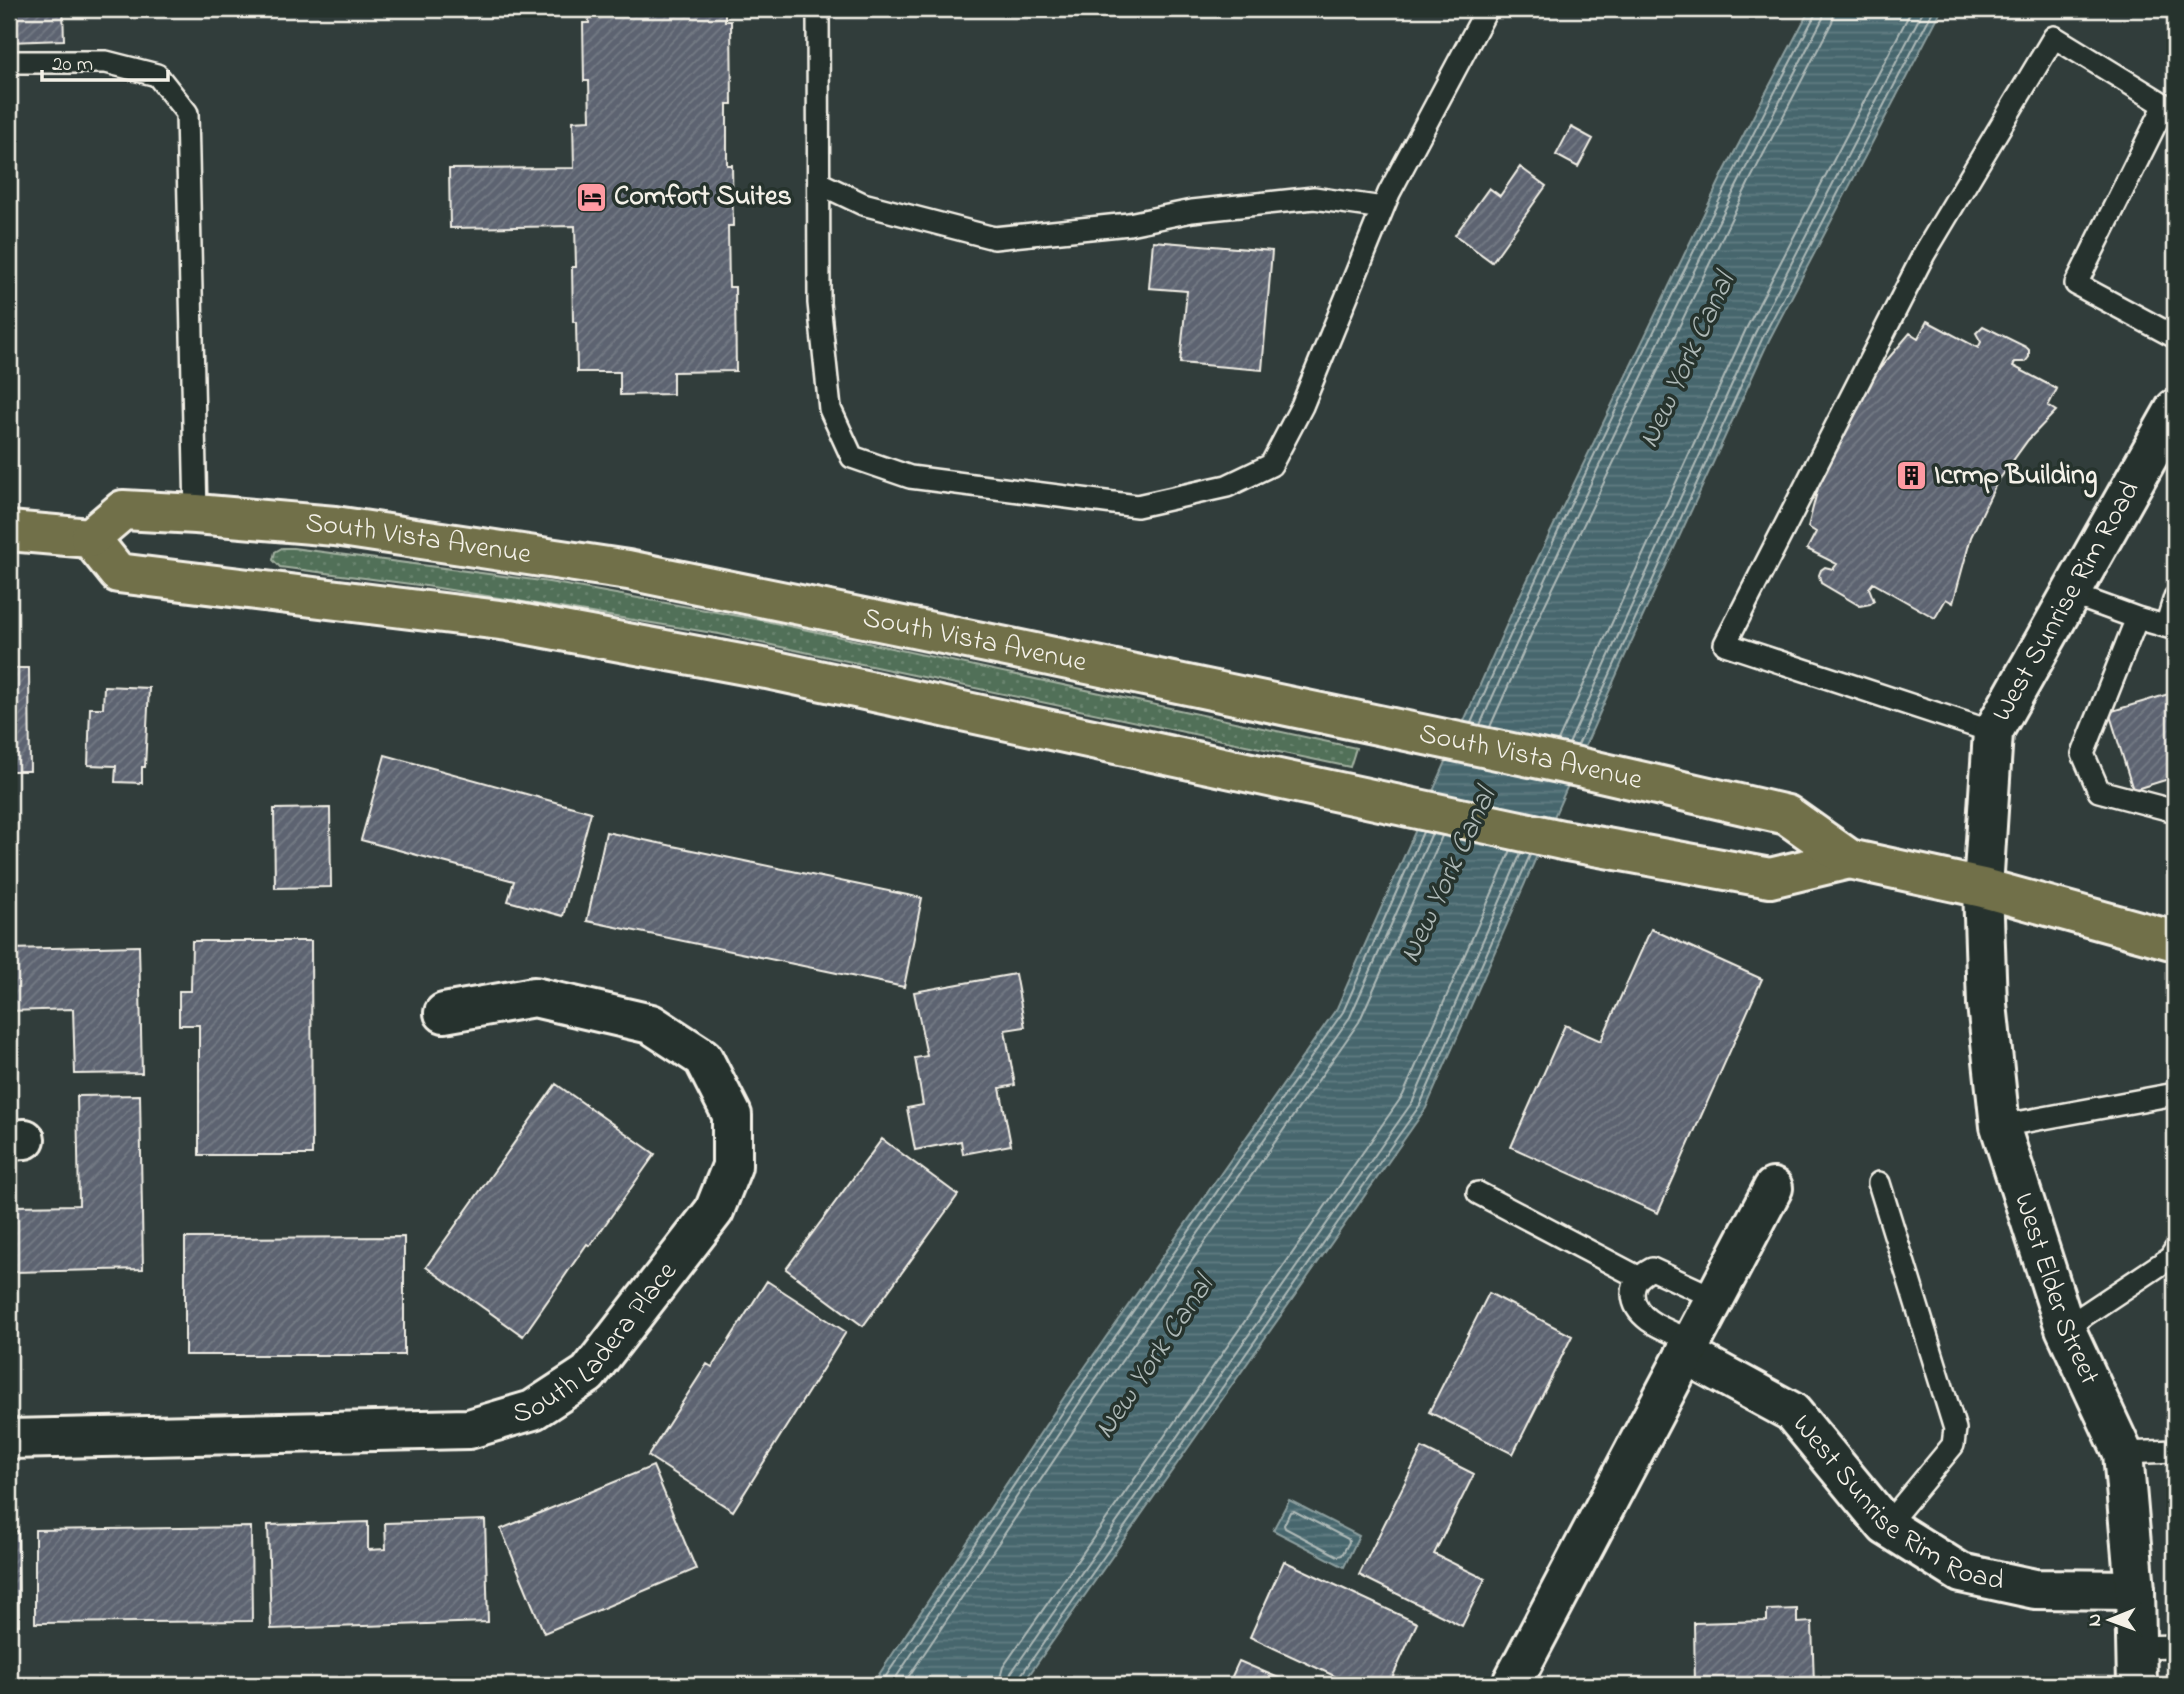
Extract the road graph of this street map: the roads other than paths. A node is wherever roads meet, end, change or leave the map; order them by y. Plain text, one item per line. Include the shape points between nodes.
1 (818, 9) edge
2 (1486, 9) edge
3 (9, 62) edge
4 (819, 183) junction
5 (1383, 208) junction
6 (2175, 337) edge
7 (2175, 409) edge
8 (196, 513) junction
9 (9, 531) edge
10 (90, 538) junction
11 (2071, 594) junction
12 (2175, 597) edge
13 (2137, 618) junction
14 (2171, 627) edge
15 (1993, 732) junction
16 (2175, 811) edge
17 (1849, 859) junction
18 (1983, 888) junction
19 (2175, 941) edge
20 (444, 1013) dead end
21 (2175, 1094) edge
22 (2000, 1126) junction
23 (1879, 1183) dead end
24 (1773, 1188) dead end
25 (1478, 1193) dead end
26 (2175, 1250) edge
27 (1638, 1276) junction
28 (1715, 1298) junction
29 (2065, 1328) junction
30 (1688, 1347) junction
31 (9, 1438) edge
32 (2175, 1451) edge
33 (2123, 1453) junction
34 (1886, 1526) junction
35 (2135, 1590) junction
36 (2175, 1646) edge
37 (2136, 1647) junction
38 (1511, 1685) edge
39 (2137, 1685) edge

1 - 4 lane
2 - 5 lane
3 - 8 lane via 106,62 156,75 187,113
4 - 5 lane via 863,204 994,238 1314,198
4 - 5 lane via 819,303 830,409 852,457 910,477 1137,506 1227,486 1271,465 1302,406
6 - 15 lane via 2076,284 2165,105 2054,37 1924,254 1725,644
7 - 11 street, West Sunrise Rim Road
8 - 10 main road, South Vista Avenue via 123,510
8 - 17 main road, South Vista Avenue via 335,526 628,570 1011,648 1787,815
9 - 10 main road
10 - 17 main road, South Vista Avenue via 118,573 509,621 767,669 1562,840 1770,878
11 - 13 lane
11 - 15 street, West Sunrise Rim Road
12 - 14 lane
13 - 14 lane
13 - 16 lane via 2083,754 2099,791
15 - 18 street, West Sunrise Rim Road
17 - 18 main road, South Vista Avenue
18 - 19 main road, South Vista Avenue
18 - 22 street, West Elder Street via 1987,1004
20 - 31 street, South Ladera Place via 534,997 651,1024 703,1058 732,1115 732,1166 714,1211 588,1374 534,1410 469,1429
21 - 22 lane
22 - 29 street, West Elder Street
23 - 34 lane via 1955,1429 1953,1445
24 - 28 street
25 - 27 lane
26 - 29 lane via 2170,1258
27 - 28 lane via 1652,1269
27 - 30 lane via 1633,1304 1638,1312
28 - 30 street
29 - 33 street, West Elder Street
30 - 34 street, West Sunrise Rim Road via 1792,1412
30 - 38 street
32 - 33 lane
33 - 35 street, West Elder Street
34 - 35 street, West Sunrise Rim Road via 1961,1573 2035,1589
35 - 37 street, West Elder Street
36 - 37 lane
37 - 39 street, West Elder Street

